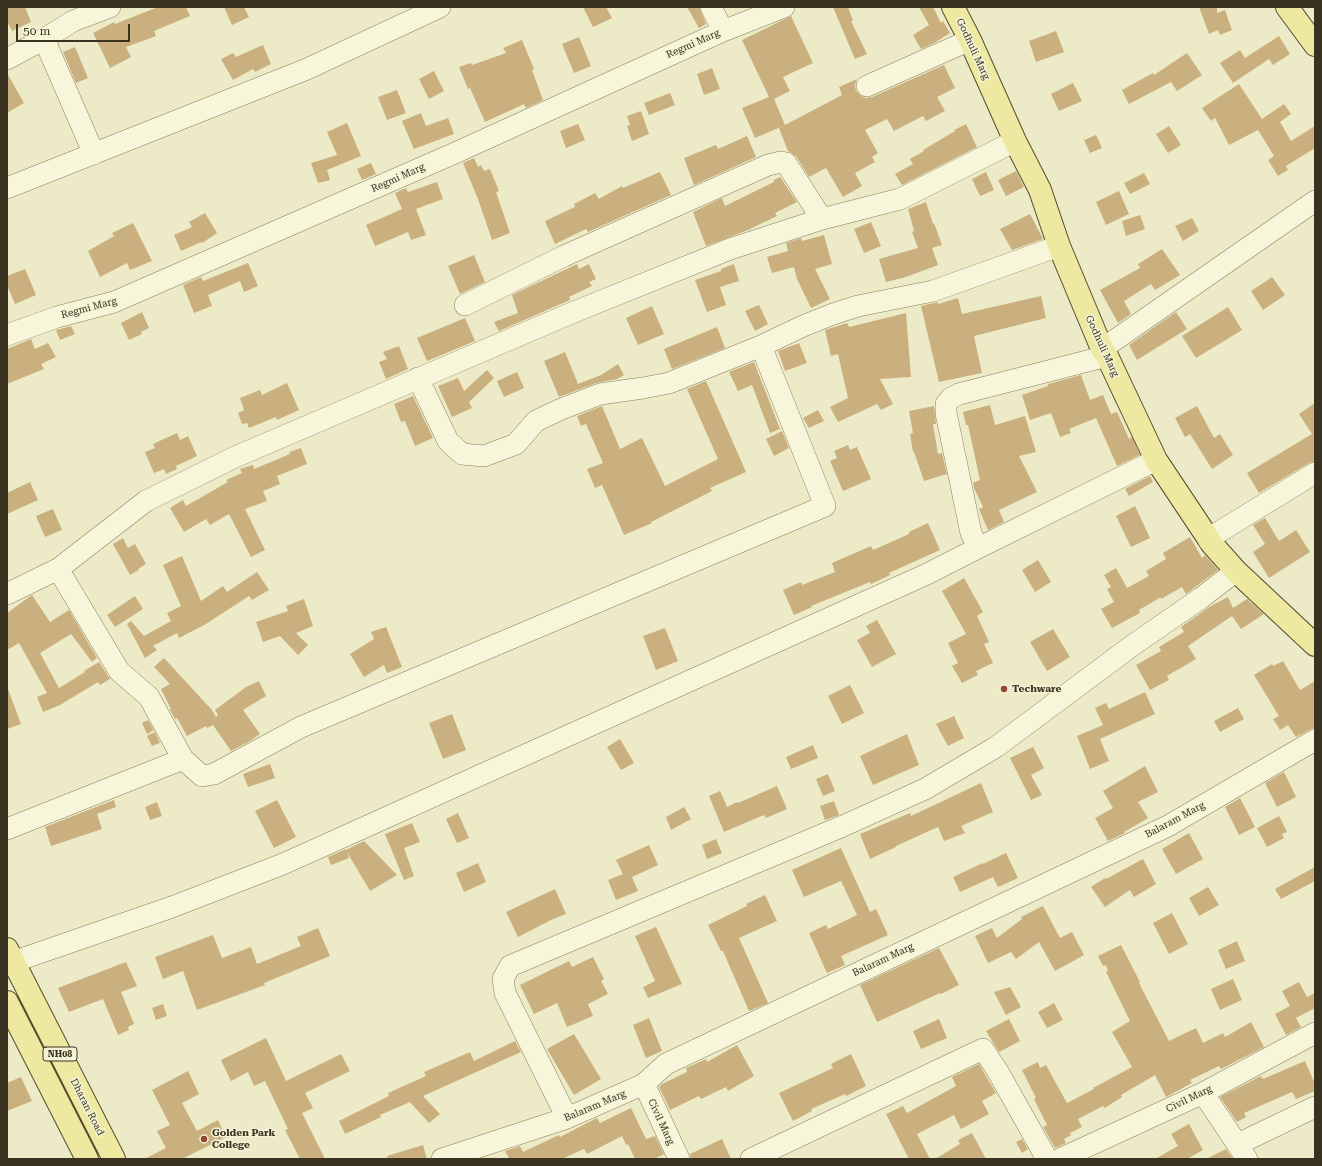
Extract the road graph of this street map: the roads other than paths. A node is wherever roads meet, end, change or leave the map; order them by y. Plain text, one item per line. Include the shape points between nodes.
1 (110, 7) edge
2 (440, 7) edge
3 (711, 7) edge
4 (784, 7) edge
5 (953, 7) edge
6 (1287, 7) edge
7 (1296, 7) edge
8 (70, 14) edge
9 (723, 31) junction
10 (1315, 33) edge
11 (44, 39) junction
12 (970, 40) junction
13 (1315, 45) edge
14 (7, 59) edge
15 (867, 86) dead end
16 (1015, 141) junction
17 (94, 154) junction
18 (7, 188) edge
19 (1315, 202) edge
20 (822, 219) junction
21 (1059, 246) junction
22 (465, 306) dead end
23 (7, 335) edge
24 (761, 346) junction
25 (1104, 352) junction
26 (418, 378) junction
27 (1156, 460) junction
28 (1315, 473) edge
29 (1209, 541) junction
30 (978, 548) junction
31 (58, 569) junction
32 (1236, 571) junction
33 (7, 594) edge
34 (1315, 645) edge
35 (1315, 740) edge
36 (183, 759) junction
37 (7, 829) edge
38 (9, 958) edge
39 (7, 1002) edge
40 (1315, 1033) edge
41 (644, 1084) junction
42 (1203, 1092) junction
43 (1315, 1107) edge
44 (567, 1118) junction
45 (1242, 1152) edge
46 (469, 1155) edge
47 (87, 1159) edge
48 (114, 1159) edge
49 (442, 1159) edge
50 (679, 1159) edge
51 (751, 1159) edge
52 (1047, 1159) edge
53 (1060, 1159) edge

1 - 8 street
2 - 17 street via 307,68
3 - 9 street
4 - 9 street, Regmi Marg
5 - 12 main road, Godhuli Marg
6 - 13 main road
7 - 10 main road
8 - 11 street
9 - 23 street, Regmi Marg via 455,153 114,302 57,317
11 - 14 street
11 - 17 street
12 - 15 street
12 - 16 main road, Godhuli Marg
16 - 20 street via 900,199
16 - 21 main road, Godhuli Marg via 1040,190
17 - 18 street
19 - 25 street
20 - 22 street via 786,163 768,165 564,256
20 - 26 street via 730,249
21 - 24 street via 933,291 858,306 833,314
21 - 25 main road, Godhuli Marg
24 - 26 street via 669,383 600,394 559,410 536,421 516,444 484,456 462,454 448,441
24 - 36 street via 825,506 301,727 214,774 202,776
25 - 27 main road, Godhuli Marg
25 - 30 street via 959,394 946,404 971,533
26 - 31 street via 235,457 146,501
27 - 29 main road, Godhuli Marg
27 - 30 street
28 - 29 street via 1219,532
29 - 32 main road, Godhuli Marg
30 - 38 street via 920,578 283,864 172,907
31 - 33 street
31 - 36 street via 119,671 149,697
32 - 34 main road, Godhuli Marg
32 - 44 street via 996,747 925,789 510,966 503,979 505,993
35 - 41 street, Balaram Marg via 1168,826 666,1064
36 - 37 street
38 - 48 main road, Dharan Road / NH08
39 - 47 main road, NH08
40 - 42 street, Civil Marg
41 - 44 street, Balaram Marg
41 - 50 street, Civil Marg
42 - 45 street
42 - 53 street, Civil Marg
43 - 45 street
44 - 46 street, Balaram Marg
46 - 49 street, Balaram Marg
51 - 52 street via 983,1049

